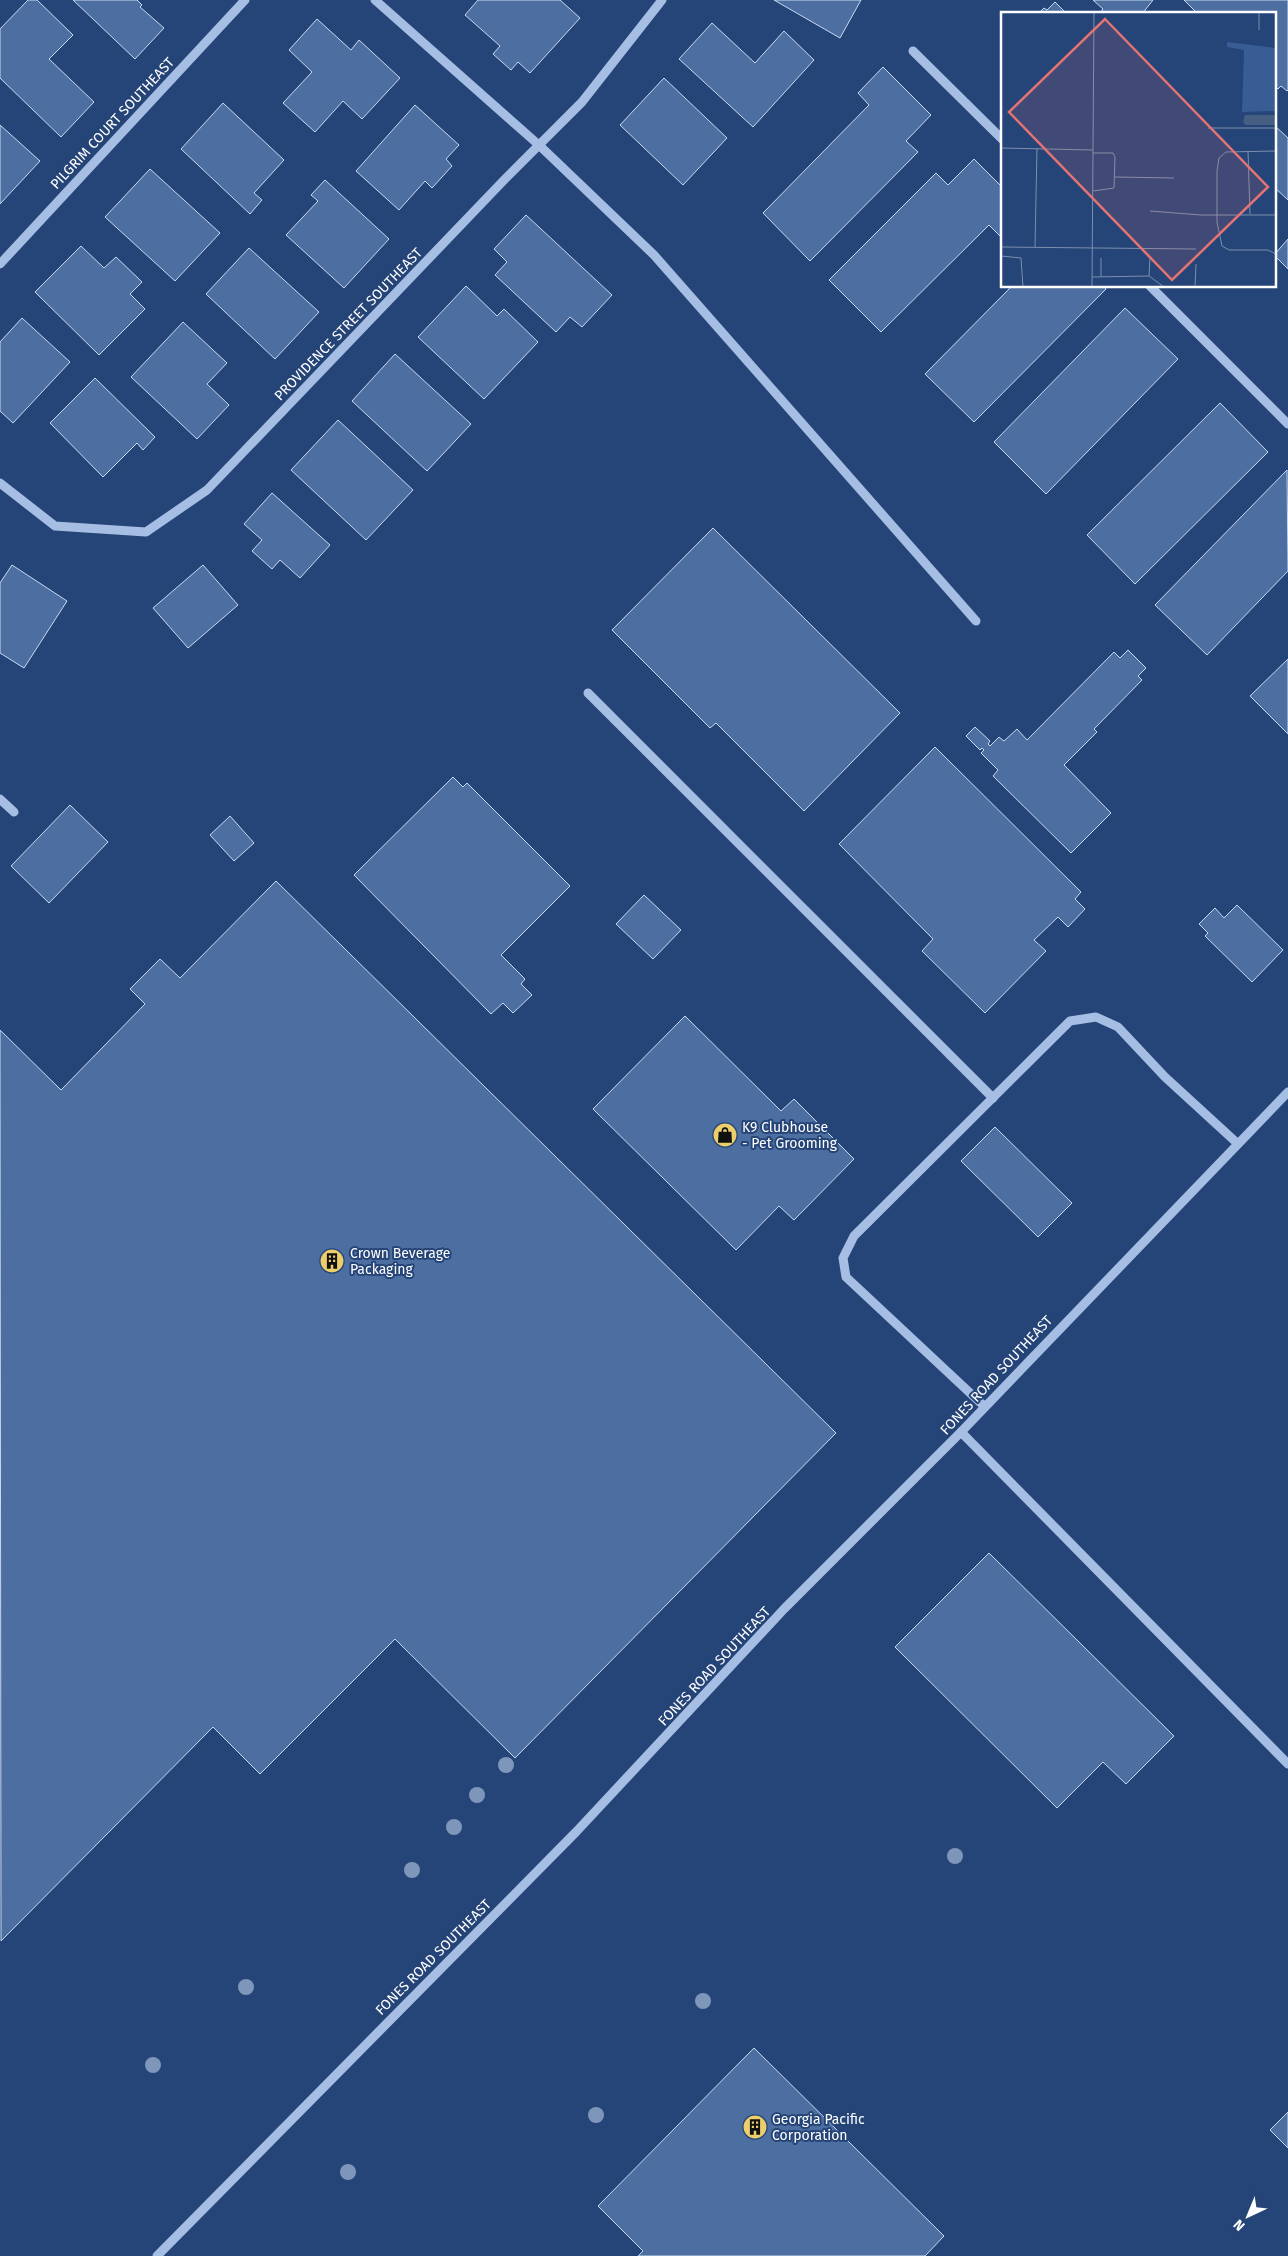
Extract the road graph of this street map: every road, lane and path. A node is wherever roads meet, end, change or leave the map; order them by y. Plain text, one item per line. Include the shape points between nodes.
1 (245, 0) edge
2 (375, 0) edge
3 (662, 0) edge
4 (913, 51) dead end
5 (1001, 138) edge
6 (540, 146) junction
7 (0, 264) edge
8 (1152, 288) edge
9 (1288, 424) edge
10 (0, 483) edge
11 (976, 621) dead end
12 (588, 693) dead end
13 (0, 799) edge
14 (14, 812) dead end
15 (1288, 1092) edge
16 (993, 1098) junction
17 (1237, 1143) junction
18 (984, 1406) junction
19 (961, 1432) junction
20 (1288, 1764) edge
21 (157, 2256) edge

1 - 7 street, PILGRIM COURT SOUTHEAST
2 - 6 street
3 - 6 street, PROVIDENCE STREET SOUTHEAST via 582,102
4 - 5 street
6 - 10 street, PROVIDENCE STREET SOUTHEAST via 207,490 146,532 55,526
6 - 11 street via 654,255
8 - 9 street
12 - 16 street
13 - 14 street
15 - 17 street, FONES ROAD SOUTHEAST
16 - 17 street via 1070,1021 1096,1017 1118,1027 1165,1077
16 - 18 street via 854,1236 842,1258 846,1277
17 - 18 street, FONES ROAD SOUTHEAST
18 - 19 street, FONES ROAD SOUTHEAST
19 - 20 street
19 - 21 street, FONES ROAD SOUTHEAST via 784,1610 576,1832

